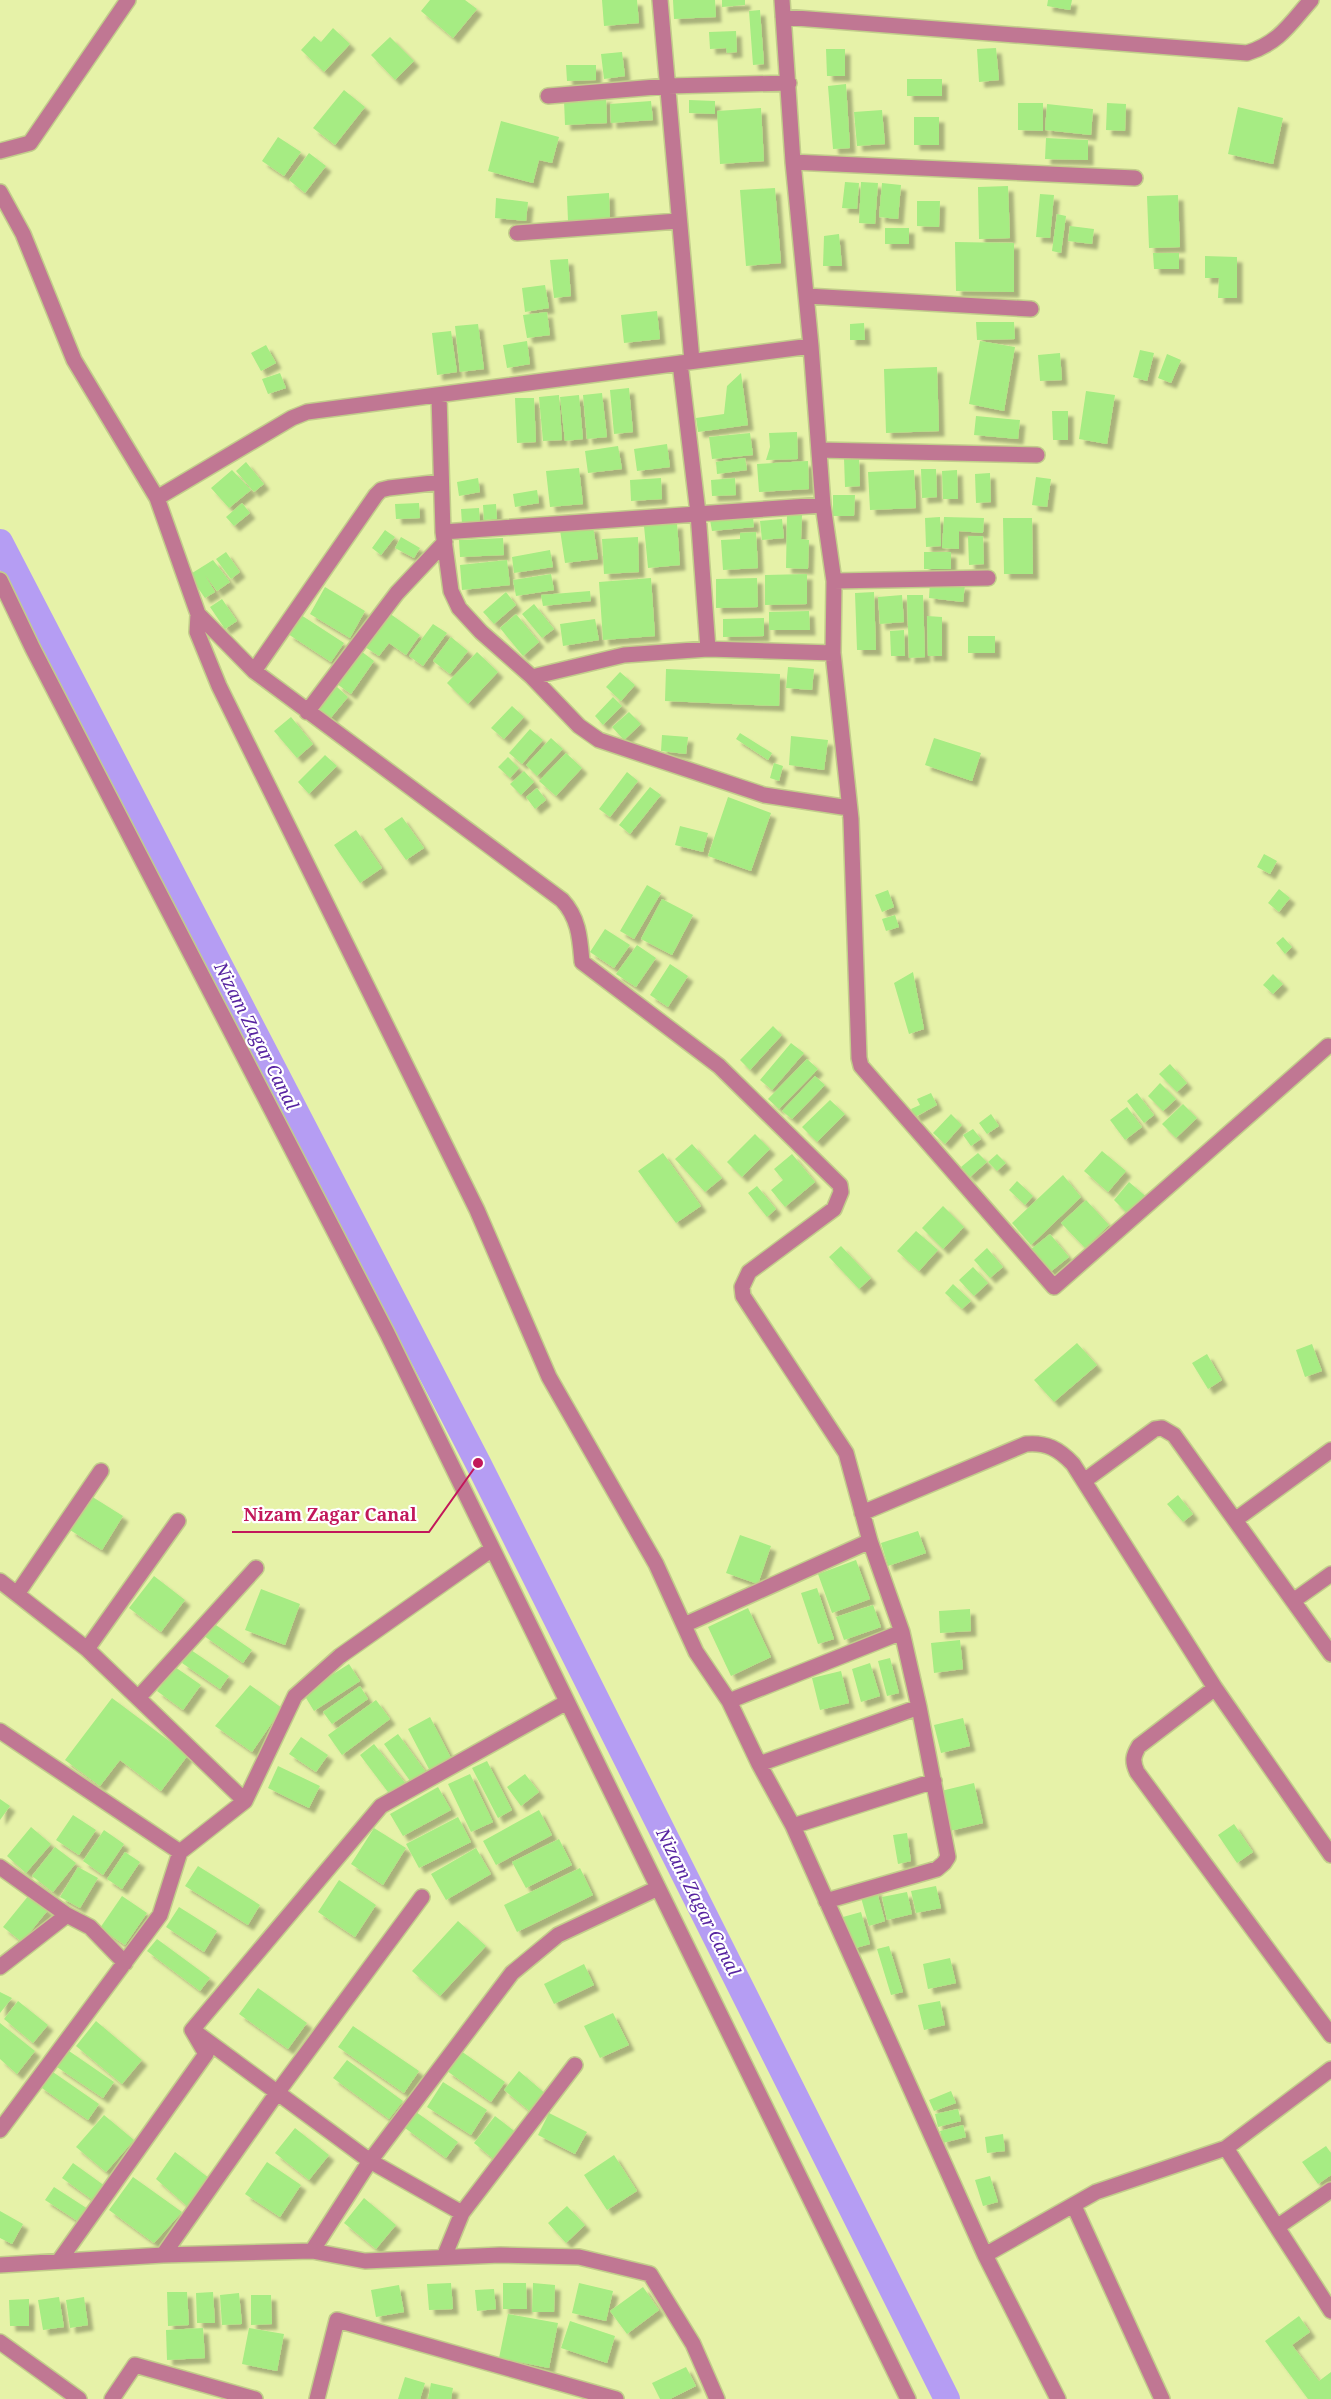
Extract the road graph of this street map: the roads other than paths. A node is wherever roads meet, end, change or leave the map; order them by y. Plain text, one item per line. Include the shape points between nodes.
1 (128, 0) edge
2 (660, 0) edge
3 (782, 0) edge
4 (1311, 0) edge
5 (783, 17) junction
6 (789, 84) junction
7 (668, 86) junction
8 (548, 96) dead end
9 (0, 152) edge
10 (793, 162) junction
11 (1135, 178) dead end
12 (0, 192) edge
13 (678, 222) junction
14 (517, 233) dead end
15 (807, 296) junction
16 (1031, 309) dead end
17 (811, 346) junction
18 (686, 362) junction
19 (439, 396) junction
20 (819, 450) junction
21 (1037, 455) dead end
22 (441, 482) junction
23 (157, 498) junction
24 (823, 505) junction
25 (698, 513) junction
26 (444, 537) junction
27 (988, 578) dead end
28 (0, 580) edge
29 (834, 581) junction
30 (198, 614) junction
31 (708, 649) junction
32 (833, 653) junction
33 (254, 671) junction
34 (532, 677) junction
35 (307, 712) junction
36 (849, 808) junction
37 (1328, 1046) dead end
38 (1331, 1450) edge
39 (101, 1471) dead end
40 (1084, 1481) junction
41 (862, 1513) junction
42 (1234, 1520) junction
43 (178, 1521) dead end
44 (870, 1541) junction
45 (492, 1549) junction
46 (256, 1568) dead end
47 (1331, 1574) edge
48 (0, 1581) edge
49 (17, 1594) junction
50 (1293, 1601) junction
51 (684, 1625) junction
52 (902, 1632) junction
53 (87, 1649) junction
54 (1331, 1654) edge
55 (1215, 1688) junction
56 (138, 1698) junction
57 (729, 1701) junction
58 (567, 1702) junction
59 (919, 1707) junction
60 (0, 1731) edge
61 (759, 1764) junction
62 (934, 1781) junction
63 (245, 1801) junction
64 (793, 1826) junction
65 (180, 1852) junction
66 (1331, 1855) edge
67 (0, 1867) edge
68 (658, 1888) junction
69 (422, 1897) dead end
70 (826, 1901) junction
71 (67, 1915) junction
72 (125, 1963) junction
73 (0, 1967) edge
74 (192, 2030) junction
75 (1331, 2035) edge
76 (575, 2065) dead end
77 (1331, 2069) edge
78 (278, 2093) junction
79 (0, 2130) edge
80 (1226, 2148) junction
81 (370, 2161) junction
82 (1331, 2190) edge
83 (1074, 2206) junction
84 (462, 2213) junction
85 (1277, 2227) junction
86 (312, 2252) junction
87 (163, 2255) junction
88 (985, 2255) junction
89 (444, 2257) junction
90 (58, 2261) junction
91 (0, 2265) edge
92 (1331, 2311) edge
93 (0, 2342) edge
94 (79, 2399) edge
95 (112, 2399) edge
96 (255, 2399) edge
97 (317, 2399) edge
98 (616, 2399) edge
99 (717, 2399) edge
100 (908, 2399) edge
101 (1059, 2399) edge
102 (1162, 2399) edge

1 - 9 street via 30,143
2 - 7 street
3 - 5 street
4 - 5 street via 1279,37 1247,53
5 - 6 street
6 - 7 street
6 - 10 street
7 - 8 street
7 - 13 street
10 - 11 street
10 - 15 street
12 - 23 street via 23,234 74,360
13 - 14 street
13 - 18 street
15 - 16 street
15 - 17 street
17 - 18 street
17 - 20 street
18 - 19 street
18 - 25 street
19 - 22 street
19 - 23 street via 300,414
20 - 21 street
20 - 24 street
22 - 26 street
22 - 33 street via 388,488 376,495
23 - 30 street
24 - 25 street
24 - 29 street
25 - 26 street
25 - 31 street
26 - 34 street via 451,591 459,608
26 - 35 street
27 - 29 street
28 - 45 street via 387,1333
29 - 32 street
30 - 33 street
30 - 51 street via 197,632 219,686 477,1210 543,1366 656,1564
31 - 32 street
31 - 34 street via 624,656
32 - 36 street
33 - 35 street
34 - 36 street via 579,726 599,740 764,795
35 - 41 street via 562,900 579,930 582,962 719,1066 840,1185 834,1209 749,1272 742,1287 743,1296 846,1453
36 - 37 street via 861,1066 1054,1287
38 - 42 street
39 - 49 street
40 - 41 street via 1073,1464 1054,1448 1026,1444
40 - 42 street via 1155,1429 1162,1428 1174,1435
40 - 55 street
41 - 44 street
42 - 50 street
43 - 53 street
44 - 51 street
44 - 52 street
45 - 58 street
45 - 63 street via 340,1656 295,1696
46 - 56 street
47 - 50 street
48 - 49 street
49 - 53 street
50 - 54 street
51 - 57 street via 696,1653
52 - 57 street
52 - 59 street
53 - 56 street
55 - 66 street
55 - 75 street via 1139,1746 1133,1764
56 - 63 street
57 - 61 street
58 - 68 street
58 - 74 street via 381,1806
59 - 61 street
59 - 62 street
60 - 65 street
61 - 64 street
62 - 64 street
62 - 70 street via 948,1857 944,1863 937,1869
63 - 65 street
64 - 70 street
65 - 72 street via 160,1915
67 - 71 street
68 - 81 street via 558,1935 512,1973
68 - 100 street
69 - 78 street
70 - 88 street
71 - 72 street via 90,1927
71 - 73 street
72 - 79 street
74 - 78 street
74 - 90 street via 206,2054
76 - 84 street
77 - 80 street
78 - 81 street
78 - 87 street
80 - 83 street via 1106,2188
80 - 85 street
81 - 84 street
81 - 86 street
82 - 85 street
83 - 88 street
83 - 102 street
84 - 89 street
85 - 92 street
86 - 87 street
86 - 89 street via 365,2261
87 - 90 street
88 - 101 street
89 - 99 street via 579,2257 651,2274 693,2344
90 - 91 street
93 - 94 street
95 - 96 street via 135,2365
97 - 98 street via 337,2320

